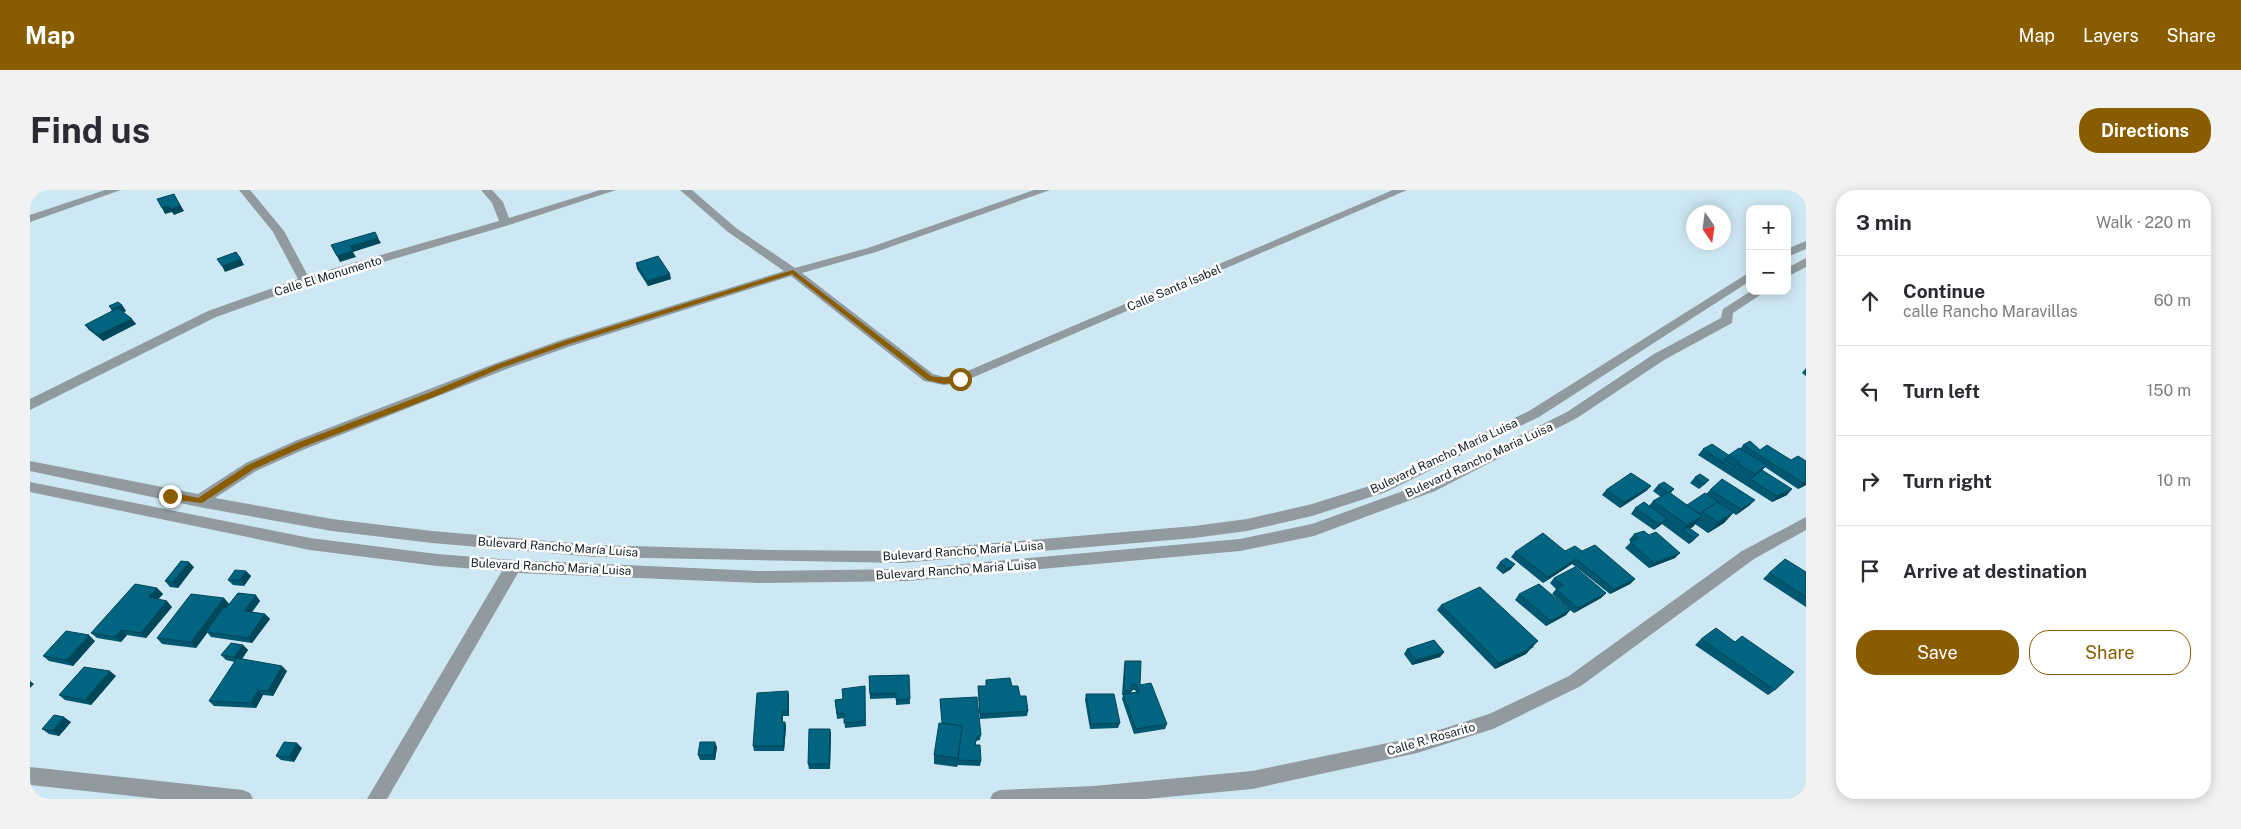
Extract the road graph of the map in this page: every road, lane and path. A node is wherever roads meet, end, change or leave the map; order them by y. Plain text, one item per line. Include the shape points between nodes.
1 (116, 190) edge
2 (244, 190) edge
3 (486, 190) edge
4 (612, 190) edge
5 (685, 190) edge
6 (1045, 190) edge
7 (1402, 190) edge
8 (30, 218) edge
9 (506, 223) junction
10 (1806, 244) edge
11 (1791, 252) edge
12 (1806, 262) edge
13 (1791, 271) edge
14 (793, 272) junction
15 (1746, 279) edge
16 (305, 280) junction
17 (1754, 295) edge
18 (30, 405) edge
19 (30, 466) edge
20 (30, 486) edge
21 (199, 501) junction
22 (1806, 523) edge
23 (514, 566) junction
24 (30, 776) edge
25 (243, 799) edge
26 (377, 799) edge
27 (1000, 799) edge

1 - 8 street
2 - 16 street via 278,231
3 - 9 street via 498,202
4 - 9 street, Calle El Monumento
5 - 14 street via 732,230
6 - 14 street via 872,250
7 - 14 street, Calle Santa Isabel via 960,379 944,381 929,378
9 - 16 street, Calle El Monumento via 399,256
10 - 11 street
12 - 13 street
14 - 21 street via 498,366 259,463
15 - 21 street, Bulevard Rancho María Luisa via 1534,414 1381,488 1312,510 1247,525 901,557 771,556 595,551 432,537 332,526
16 - 18 street, Calle El Monumento via 212,314
17 - 23 street, Bulevard Rancho Maria Luisa via 1727,312 1728,320 1659,356 1572,416 1430,487 1314,530 1240,545 907,575 759,577
19 - 21 street, Bulevard Rancho María Luisa
20 - 23 street, Bulevard Rancho Maria Luisa via 310,544
22 - 27 street, Calle R. Rosarito via 1748,555 1575,681 1493,721 1417,745 1252,780 1094,795
23 - 26 street
24 - 25 street

